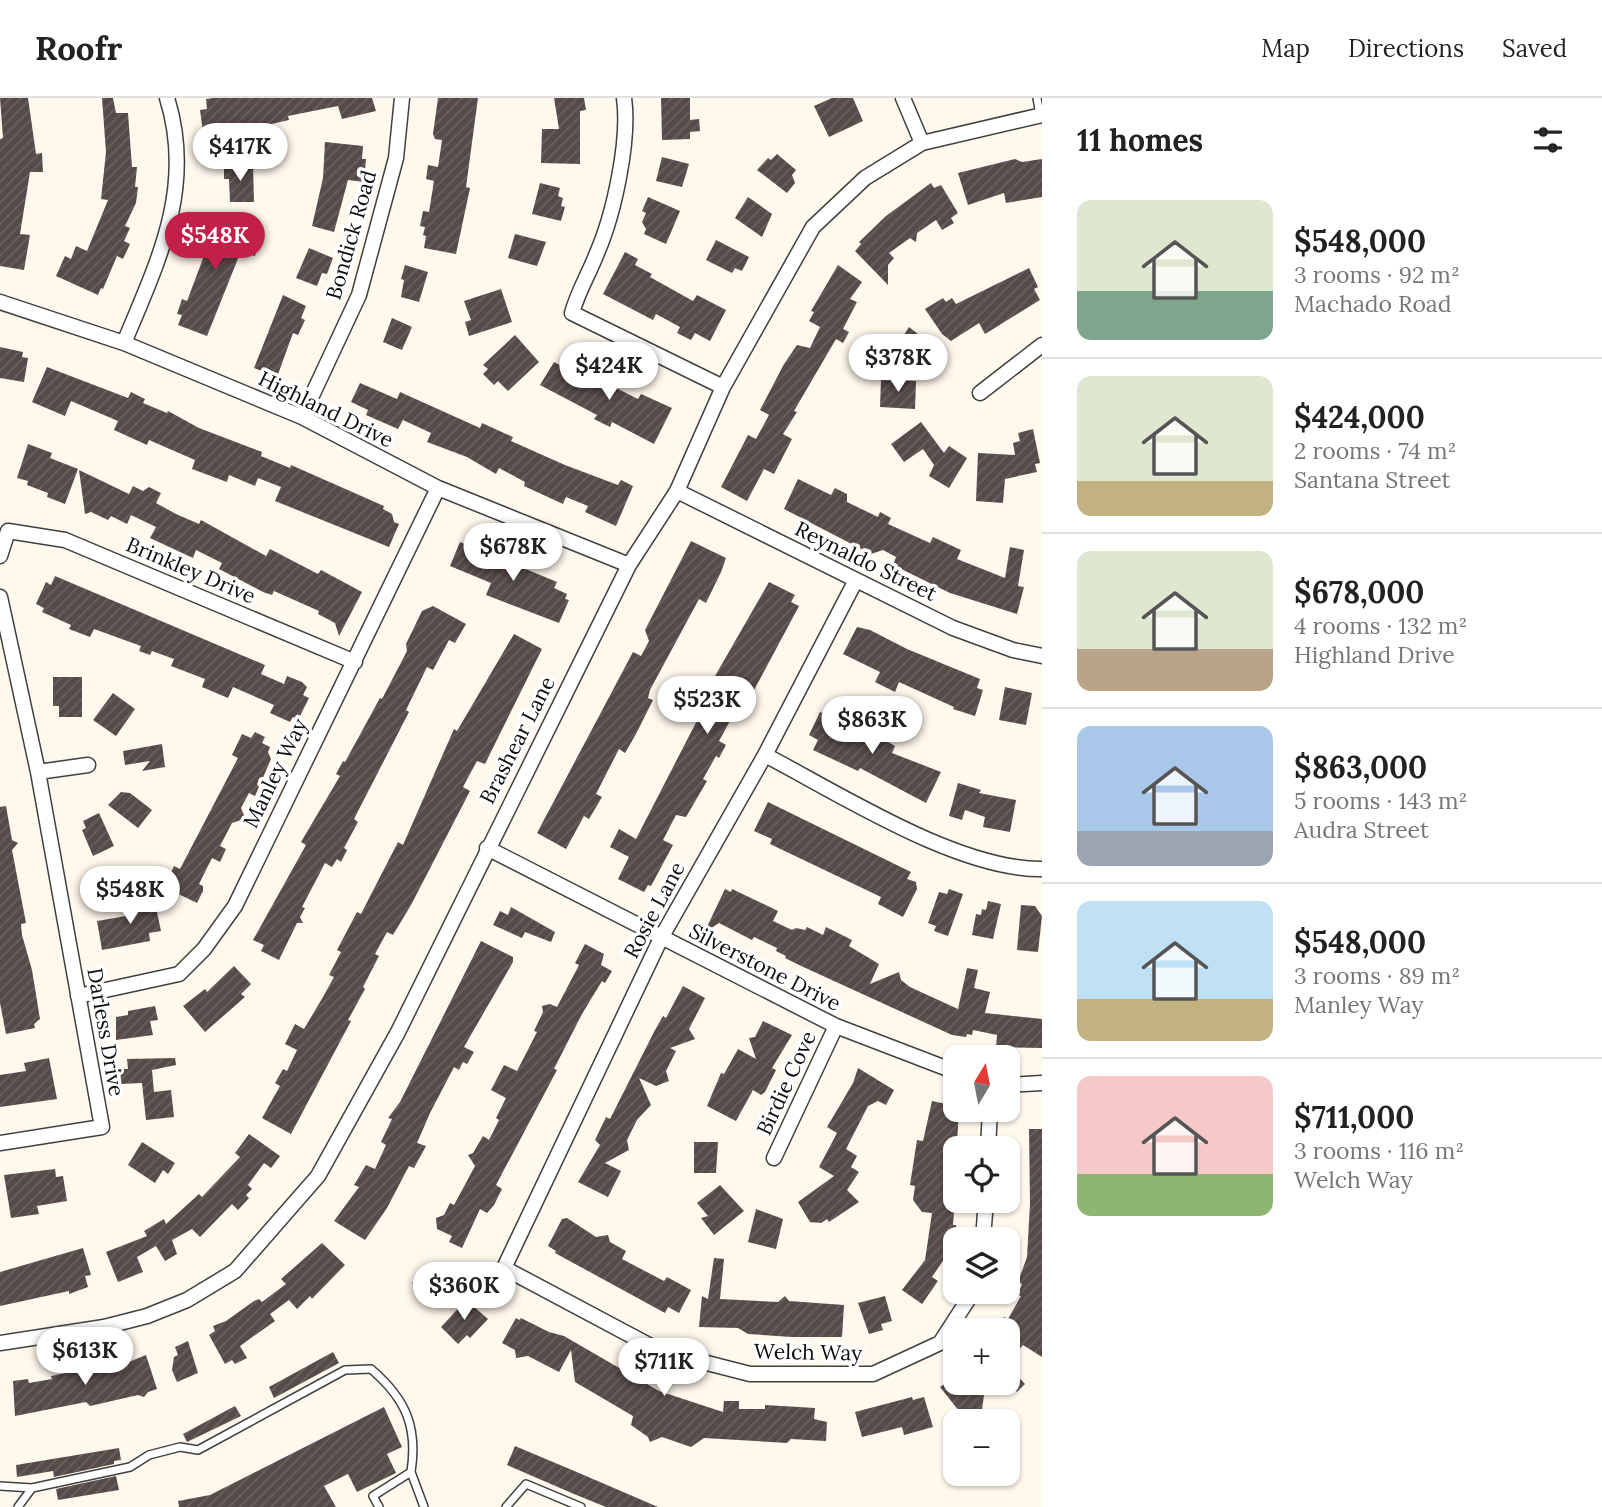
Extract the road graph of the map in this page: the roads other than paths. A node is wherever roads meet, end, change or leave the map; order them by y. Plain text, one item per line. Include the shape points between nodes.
1 (167, 98) edge
2 (402, 98) edge
3 (624, 98) edge
4 (903, 98) edge
5 (1037, 98) edge
6 (1041, 115) edge
7 (922, 143) junction
8 (0, 302) edge
9 (124, 343) junction
10 (1042, 345) edge
11 (723, 387) junction
12 (980, 393) dead end
13 (302, 417) junction
14 (438, 488) junction
15 (677, 491) junction
16 (0, 556) edge
17 (629, 565) junction
18 (856, 580) junction
19 (0, 597) edge
20 (1042, 656) edge
21 (355, 662) junction
22 (765, 755) junction
23 (88, 765) dead end
24 (38, 772) junction
25 (487, 848) junction
26 (1042, 869) edge
27 (661, 938) junction
28 (78, 996) junction
29 (835, 1026) junction
30 (943, 1067) edge
31 (1042, 1083) edge
32 (1020, 1084) edge
33 (0, 1143) edge
34 (774, 1158) dead end
35 (504, 1268) joint
36 (965, 1304) edge
37 (0, 1343) edge
38 (411, 1472) junction
39 (0, 1486) edge
40 (32, 1488) junction
41 (18, 1507) edge
42 (379, 1507) edge
43 (424, 1507) edge
44 (506, 1507) edge
45 (581, 1507) edge

1 - 9 street via 179,174 172,220
2 - 13 street, Bondick Road via 396,158 359,295
3 - 11 street via 624,142 608,223 572,313
4 - 7 street
5 - 6 lane
6 - 7 street, Brashear Lane
7 - 11 street, Brashear Lane via 864,178 813,227
8 - 9 street, Highland Drive
9 - 13 street, Highland Drive
10 - 12 street
11 - 15 street, Brashear Lane
13 - 14 street, Highland Drive
14 - 17 street, Highland Drive
14 - 21 street, Manley Way
15 - 17 street, Brashear Lane
15 - 18 street, Reynaldo Street
16 - 21 street, Brinkley Drive via 8,531 65,540
17 - 25 street, Brashear Lane
18 - 20 street, Reynaldo Street via 953,628
18 - 22 street, Rosie Lane
19 - 24 street, Darless Drive
21 - 28 street, Manley Way via 235,906 204,948 178,974
22 - 26 street via 933,842 1017,869
22 - 27 street, Rosie Lane
23 - 24 street
24 - 28 street, Darless Drive
25 - 27 street, Silverstone Drive
25 - 37 street, Brashear Lane via 398,1032 318,1176 235,1271 187,1300 147,1316
27 - 29 street, Silverstone Drive
27 - 35 street, Rosie Lane
28 - 33 street, Darless Drive via 102,1127
29 - 30 street, Silverstone Drive
29 - 34 street, Birdie Cove
31 - 32 street
35 - 36 street, Welch Way via 660,1351 750,1374 873,1374 940,1343
38 - 40 lane via 411,1421 390,1385 371,1369 345,1370 198,1450 180,1447 149,1455 130,1467
38 - 42 lane via 373,1496
38 - 43 lane
39 - 40 lane
40 - 41 lane
44 - 45 lane via 526,1484

